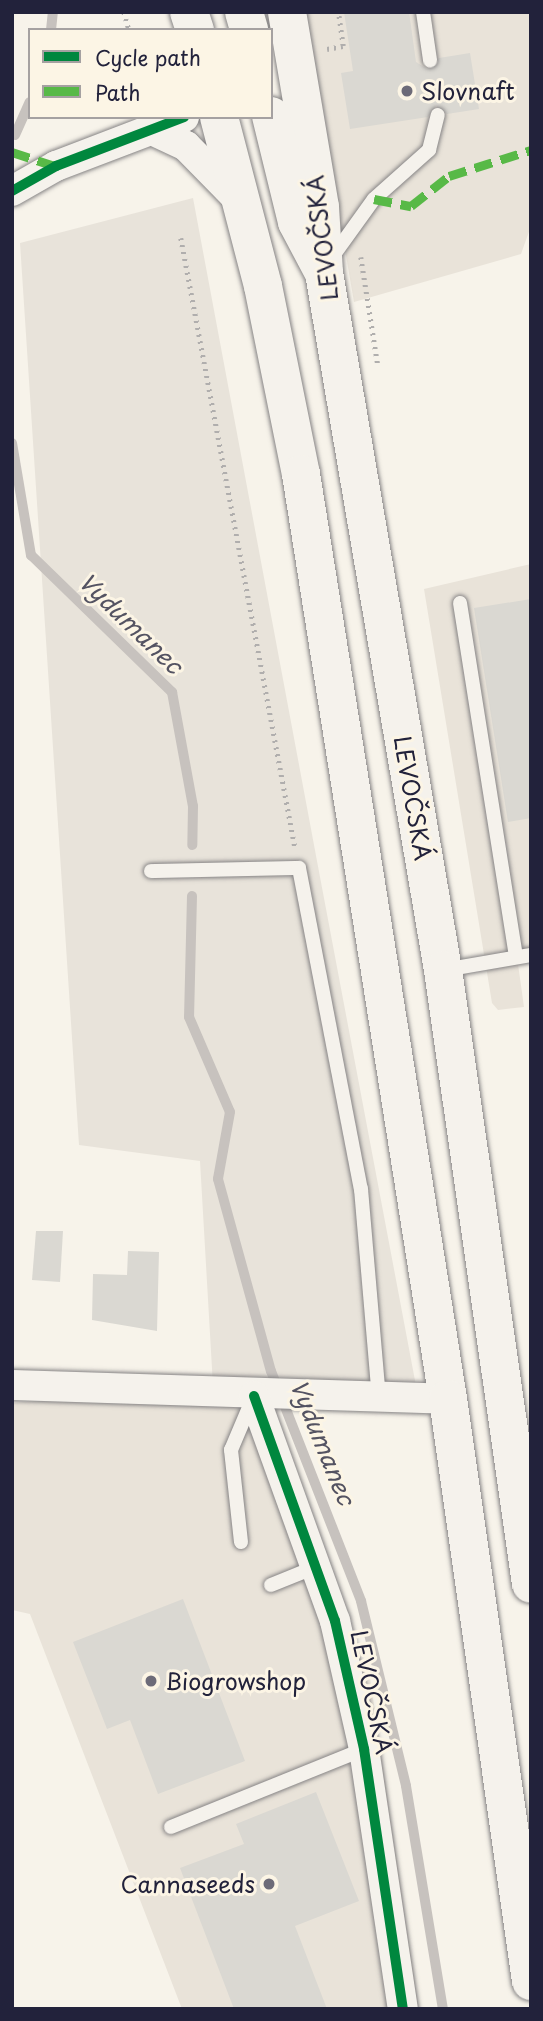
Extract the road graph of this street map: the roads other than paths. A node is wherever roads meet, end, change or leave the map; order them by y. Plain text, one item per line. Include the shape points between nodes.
1 (287, 12) edge
2 (423, 12) edge
3 (429, 60) dead end
4 (438, 115) dead end
5 (180, 119) edge
6 (220, 119) edge
7 (272, 119) edge
8 (156, 132) junction
9 (14, 191) edge
10 (241, 202) junction
11 (324, 273) junction
12 (460, 603) dead end
13 (151, 872) dead end
14 (523, 956) edge
15 (443, 970) junction
16 (12, 1385) edge
17 (260, 1395) junction
18 (448, 1399) junction
19 (380, 1402) junction
20 (241, 1542) dead end
21 (319, 1566) junction
22 (531, 1584) edge
23 (271, 1585) dead end
24 (364, 1749) junction
25 (171, 1827) dead end
26 (531, 1981) edge
27 (404, 2009) edge

1 - 11 main road, LEVOČSKÁ via 320,207
2 - 3 lane
4 - 11 lane via 429,150 350,225
5 - 8 street
6 - 10 main road
7 - 11 main road via 297,222
8 - 9 street via 56,166
8 - 10 street via 186,146
10 - 18 main road via 301,474
11 - 15 main road, LEVOČSKÁ
12 - 14 lane
13 - 19 lane via 299,868 361,1189
14 - 15 lane
15 - 22 main road, LEVOČSKÁ
16 - 17 street
17 - 19 street
17 - 20 lane via 231,1450
17 - 21 street, LEVOČSKÁ
18 - 19 street
18 - 26 main road
21 - 23 lane
21 - 24 street, LEVOČSKÁ
24 - 25 lane, LEVOČSKÁ
24 - 27 street, LEVOČSKÁ

